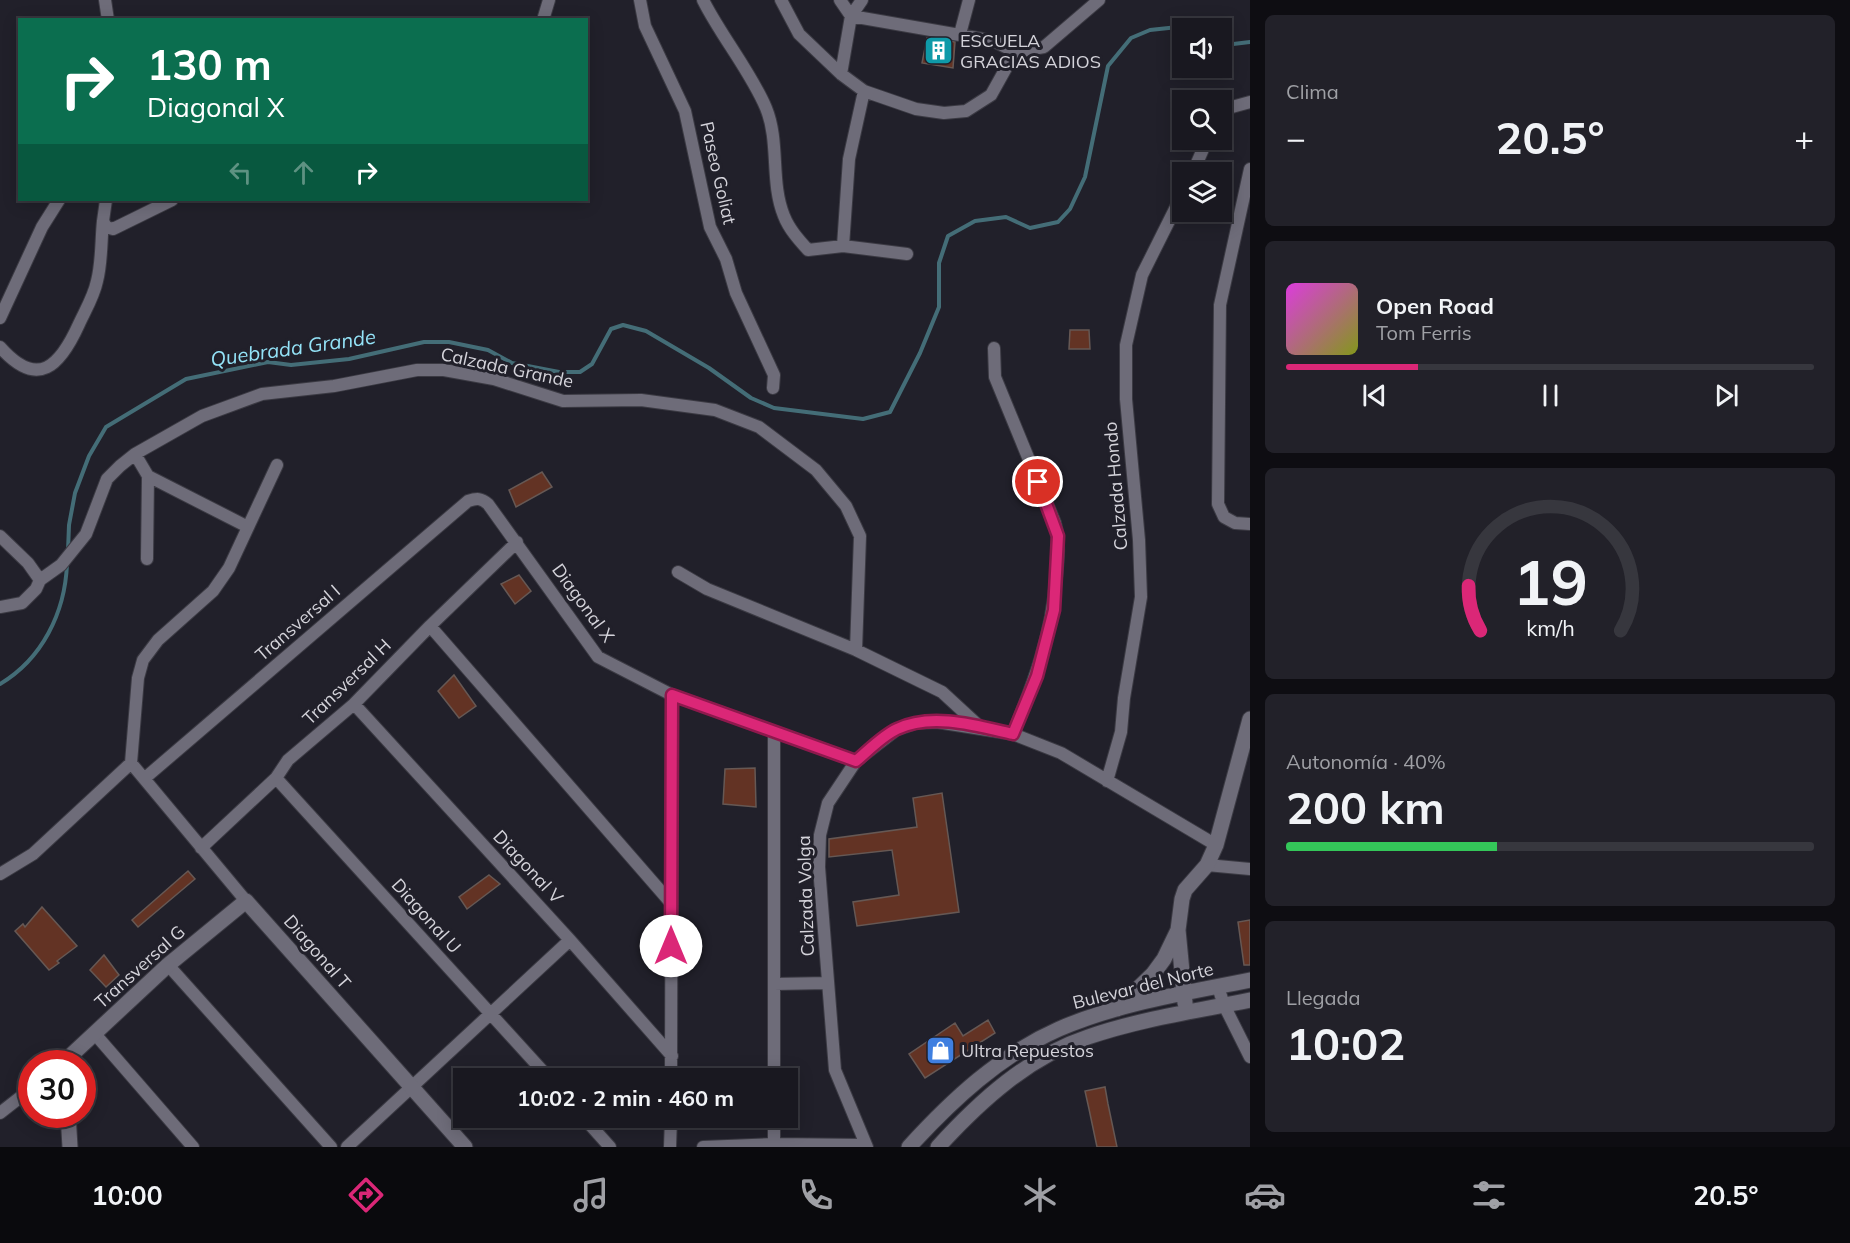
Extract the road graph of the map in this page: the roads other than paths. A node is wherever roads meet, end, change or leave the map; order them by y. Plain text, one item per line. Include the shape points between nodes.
1 (105, 0) edge
2 (549, 0) edge
3 (640, 0) edge
4 (703, 0) edge
5 (781, 0) edge
6 (840, 0) edge
7 (862, 0) edge
8 (969, 0) edge
9 (1099, 0) edge
10 (851, 16) junction
11 (108, 18) edge
12 (544, 18) edge
13 (960, 34) junction
14 (1015, 52) junction
15 (841, 74) junction
16 (864, 91) junction
17 (1250, 102) edge
18 (1232, 107) edge
19 (1250, 169) edge
20 (58, 201) edge
21 (106, 201) edge
22 (170, 201) edge
23 (1172, 215) edge
24 (103, 221) junction
25 (843, 246) junction
26 (907, 254) dead end
27 (0, 318) edge
28 (0, 347) edge
29 (994, 348) dead end
30 (773, 388) dead end
31 (135, 454) junction
32 (277, 465) dead end
33 (148, 476) junction
34 (475, 499) joint
35 (1250, 524) edge
36 (248, 527) junction
37 (0, 537) edge
38 (517, 542) junction
39 (147, 559) dead end
40 (678, 572) dead end
41 (40, 580) junction
42 (0, 607) edge
43 (430, 626) junction
44 (856, 650) junction
45 (672, 695) junction
46 (354, 704) junction
47 (1250, 719) edge
48 (980, 727) junction
49 (774, 733) junction
50 (1013, 734) junction
51 (856, 761) junction
52 (131, 763) junction
53 (145, 778) junction
54 (276, 778) junction
55 (1107, 781) junction
56 (1216, 845) junction
57 (201, 848) junction
58 (1207, 865) junction
59 (1250, 869) edge
60 (0, 874) edge
61 (246, 901) junction
62 (671, 903) junction
63 (1178, 930) junction
64 (570, 940) junction
65 (168, 965) junction
66 (1250, 981) edge
67 (828, 983) junction
68 (774, 984) junction
69 (1218, 987) junction
70 (1184, 994) junction
71 (1250, 1000) edge
72 (1224, 1005) junction
73 (1117, 1009) junction
74 (1187, 1012) junction
75 (492, 1015) junction
76 (95, 1034) junction
77 (77, 1050) edge
78 (672, 1056) junction
79 (1250, 1057) edge
80 (540, 1068) edge
81 (671, 1068) edge
82 (774, 1068) edge
83 (412, 1089) junction
84 (18, 1099) edge
85 (0, 1113) edge
86 (69, 1128) edge
87 (593, 1128) edge
88 (671, 1128) edge
89 (774, 1128) edge
90 (774, 1144) junction
91 (866, 1146) edge
92 (70, 1147) edge
93 (193, 1147) edge
94 (331, 1147) edge
95 (347, 1147) edge
96 (465, 1147) edge
97 (610, 1147) edge
98 (670, 1147) edge
99 (703, 1147) edge
100 (909, 1147) edge
101 (938, 1147) edge

1 - 11 street
2 - 12 street
3 - 30 street, Paseo Goliat via 645,26 685,111 710,227 774,375
4 - 25 street via 766,107 773,132 783,216 808,250
5 - 15 street via 799,34
6 - 10 street
7 - 10 street
8 - 13 street
9 - 14 street via 1044,47
10 - 13 street
10 - 15 street
13 - 14 street via 994,41
14 - 16 street via 991,95 966,111 916,109
15 - 16 street
16 - 25 street via 849,159
17 - 18 street
19 - 35 street via 1220,305 1218,504 1224,517
20 - 27 street via 42,227
21 - 24 street
22 - 24 street via 113,229
23 - 55 street, Calzada Hondo via 1142,275 1126,345 1126,399 1141,591 1121,732
24 - 28 street via 97,281 67,351 47,369 35,370 14,363
25 - 26 street
29 - 50 street via 995,377 1055,523 1058,545 1051,624 1037,676
31 - 33 street
31 - 41 street, Calzada Grande via 107,479 86,534 61,565
31 - 44 street, Calzada Grande via 202,416 262,394 334,386 417,370 444,370 494,379 563,401 642,400 715,410 759,427 784,444 816,470 846,506 860,536
32 - 36 street
33 - 36 street
33 - 39 street
34 - 38 street, Diagonal X via 488,504
34 - 53 street, Transversal I
36 - 52 street via 229,568 213,591 158,640 143,660
37 - 41 street
38 - 43 street, Transversal H
38 - 45 street, Diagonal X via 598,657
40 - 44 street via 707,589
41 - 42 street, Calzada Grande via 36,590 22,603
43 - 46 street, Transversal H
43 - 62 street
44 - 48 street via 942,692
45 - 49 street, Diagonal X
45 - 62 street
46 - 54 street, Transversal H via 288,760
46 - 64 street, Diagonal V
47 - 56 street
48 - 50 street, Calzada Volga
48 - 51 street, Calzada Volga via 916,723 896,730
49 - 51 street, Diagonal X
49 - 68 street
50 - 55 street, Calzada Volga via 1061,753
51 - 67 street, Calzada Volga via 828,803 820,835
52 - 53 street, Diagonal T
52 - 60 street via 33,854
53 - 57 street, Diagonal T
54 - 57 street, Transversal H
54 - 75 street, Diagonal U
55 - 56 street, Calzada Volga
56 - 58 street
57 - 61 street, Diagonal T
58 - 59 street
58 - 63 street via 1185,890
61 - 65 street, Transversal G
61 - 83 street, Diagonal T
62 - 78 street
63 - 70 street
63 - 73 street via 1153,974
64 - 75 street
64 - 78 street, Diagonal V
65 - 76 street, Transversal G
65 - 94 street
66 - 69 street, Bulevar del Norte
67 - 68 street
67 - 91 street, Calzada Volga via 835,1070
68 - 82 street
69 - 70 street, Bulevar del Norte
69 - 72 street
70 - 73 street, Bulevar del Norte
70 - 74 street
71 - 72 street, Bulevar del Norte
72 - 74 street, Bulevar del Norte
72 - 79 street
73 - 100 street, Bulevar del Norte via 1056,1030 1002,1062 947,1105
74 - 101 street, Bulevar del Norte via 1064,1046 1017,1073 966,1116
75 - 80 street, Diagonal U
75 - 83 street
76 - 77 street, Transversal G
76 - 93 street
78 - 81 street
83 - 95 street
83 - 96 street, Diagonal T
84 - 85 street
86 - 92 street
87 - 97 street
88 - 98 street
89 - 90 street
90 - 91 street
90 - 99 street

